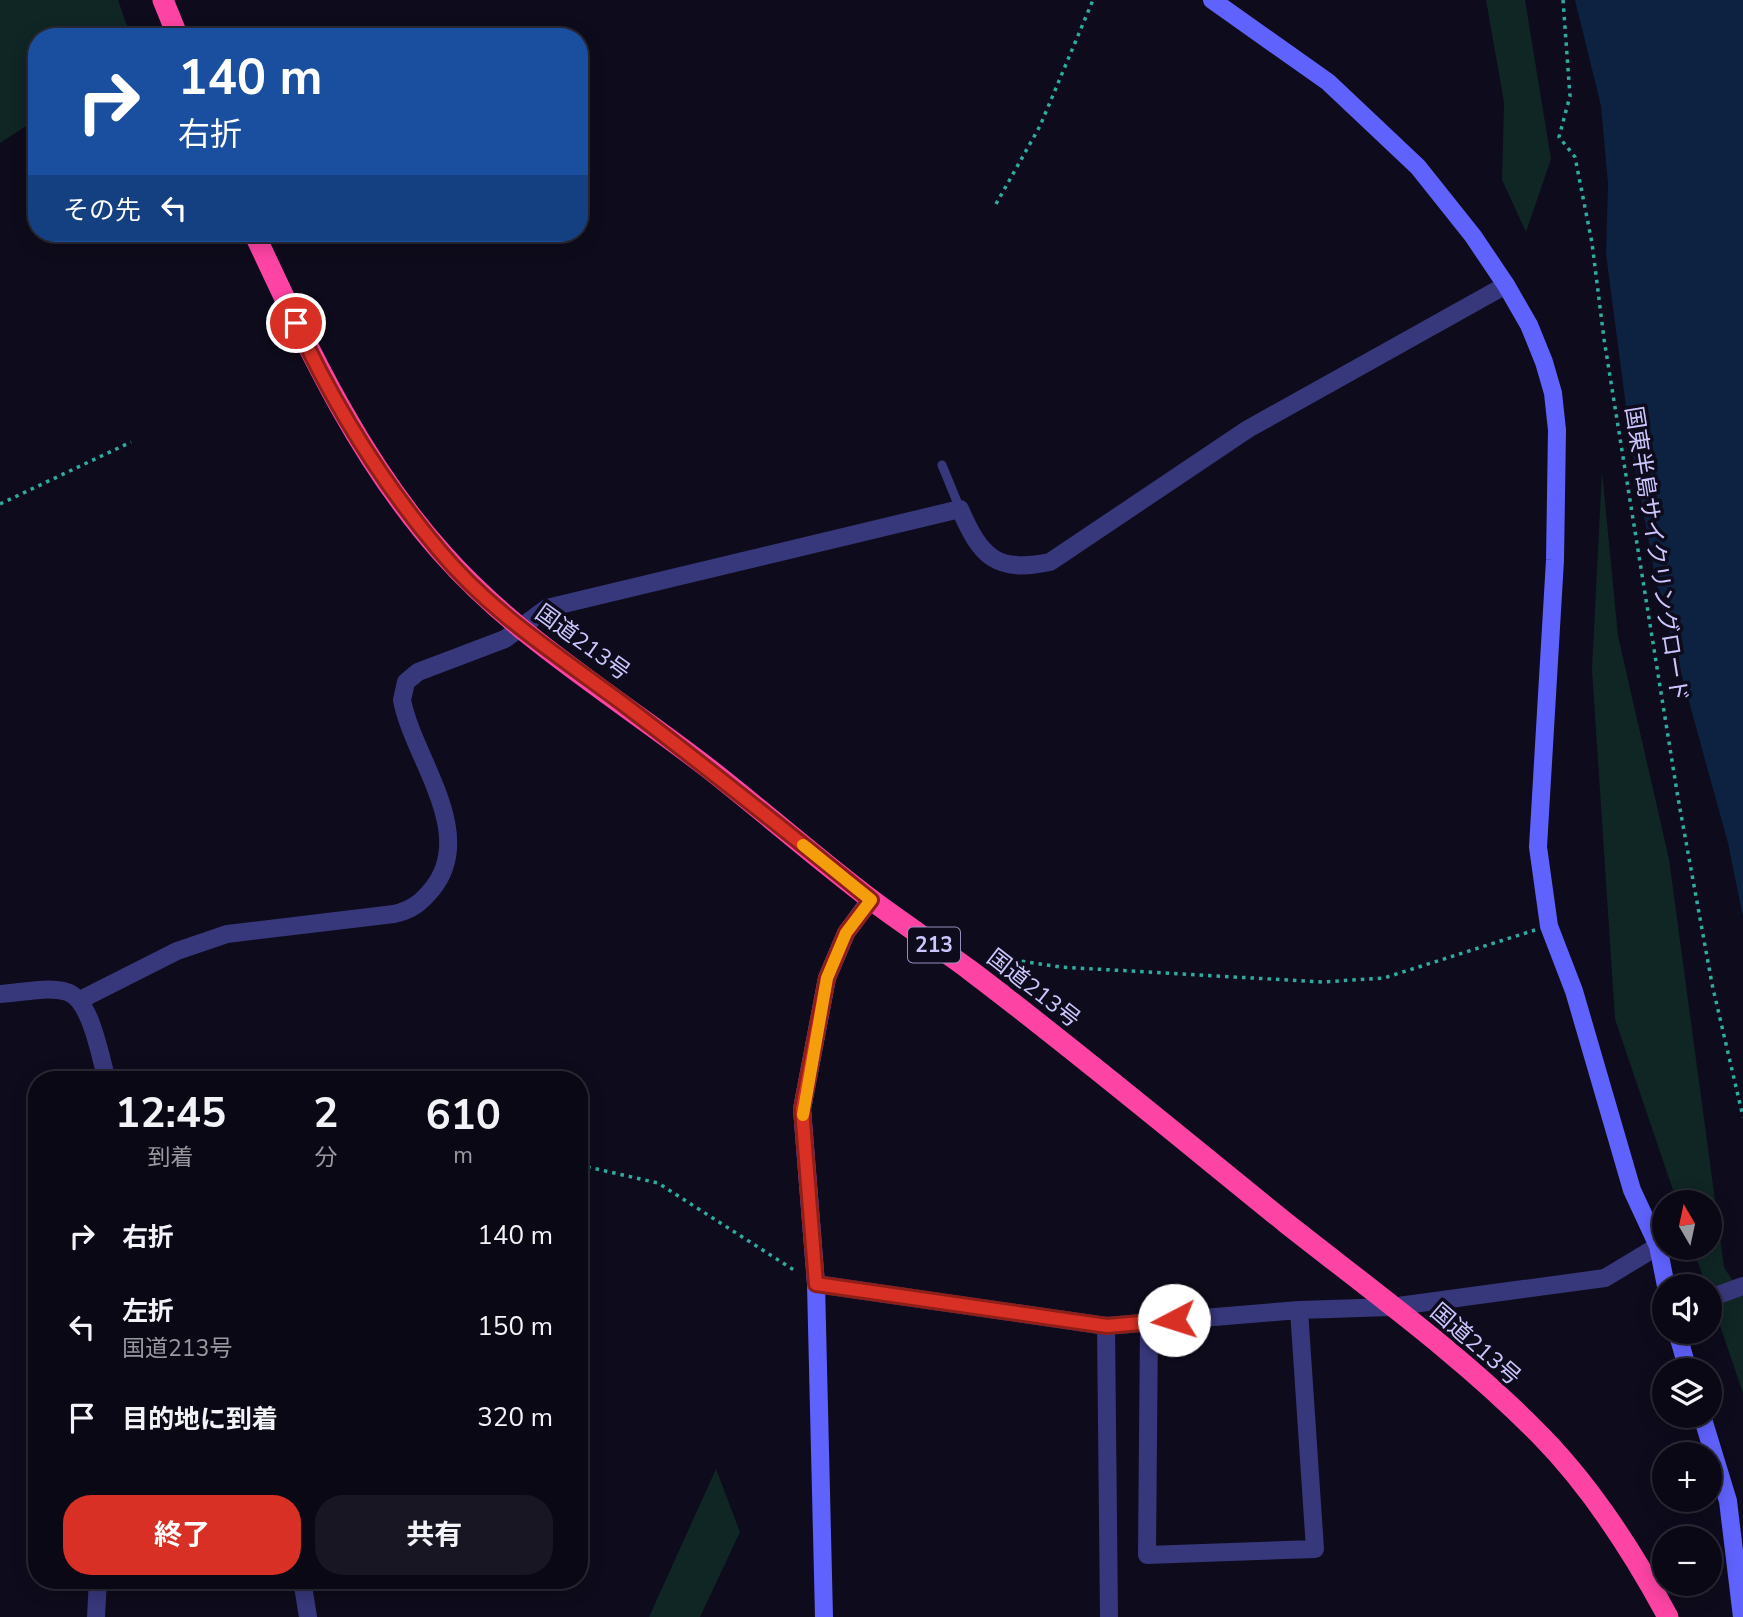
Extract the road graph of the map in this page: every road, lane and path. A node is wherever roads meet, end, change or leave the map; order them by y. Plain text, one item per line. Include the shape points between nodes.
1 (163, 0) edge
2 (1093, 0) edge
3 (1212, 0) edge
4 (1563, 0) edge
5 (174, 28) edge
6 (996, 204) dead end
7 (258, 242) edge
8 (1506, 285) junction
9 (131, 442) dead end
10 (942, 465) dead end
11 (0, 504) edge
12 (960, 509) junction
13 (519, 629) junction
14 (871, 900) junction
15 (1549, 926) junction
16 (972, 972) junction
17 (0, 994) edge
18 (80, 1000) junction
19 (104, 1071) edge
20 (1743, 1116) edge
21 (588, 1167) edge
22 (1652, 1233) edge
23 (1652, 1250) edge
24 (816, 1284) junction
25 (1743, 1286) edge
26 (1722, 1294) edge
27 (1391, 1307) junction
28 (1299, 1310) junction
29 (1149, 1322) junction
30 (1107, 1326) junction
31 (1707, 1428) edge
32 (1736, 1506) edge
33 (97, 1589) edge
34 (303, 1589) edge
35 (96, 1617) edge
36 (308, 1617) edge
37 (824, 1617) edge
38 (1109, 1617) edge
39 (1668, 1617) edge
40 (1742, 1617) edge

1 - 5 highway
2 - 6 path via 1040,126
3 - 8 street via 1328,82 1386,134 1449,206
4 - 20 path, 国東半島サイクリングロード via 1570,96 1559,137 1575,157 1592,243 1678,799 1712,984
7 - 13 highway, 国道213号 / 213 via 317,368 389,487 440,551
8 - 12 street via 1248,429 1060,558 1021,568 1005,565 975,540
8 - 15 street via 1544,362 1557,429 1555,560 1538,847
9 - 11 path
10 - 12 lane
12 - 13 street via 547,608
13 - 14 highway, 国道213号 / 213 via 705,765
13 - 18 street via 505,639 418,673 402,690 404,712 441,805 449,847 446,867 416,906 394,914 226,934 177,951
14 - 16 highway, 国道213号 / 213
14 - 24 street via 846,933 827,978 802,1109
15 - 16 path via 1384,978 1322,982 1060,967 1008,959 988,961
15 - 22 street via 1574,991 1632,1190
16 - 27 highway, 国道213号 / 213
17 - 18 street via 61,991
18 - 19 street
21 - 24 path via 658,1183
23 - 27 street via 1605,1278
24 - 30 street
24 - 37 street
25 - 26 street
27 - 28 street
27 - 39 highway, 国道213号 / 213 via 1541,1436 1614,1526
28 - 29 street
28 - 29 street via 1315,1549 1147,1555
29 - 30 street
30 - 38 street
31 - 32 street
32 - 40 street
33 - 35 street
34 - 36 street

